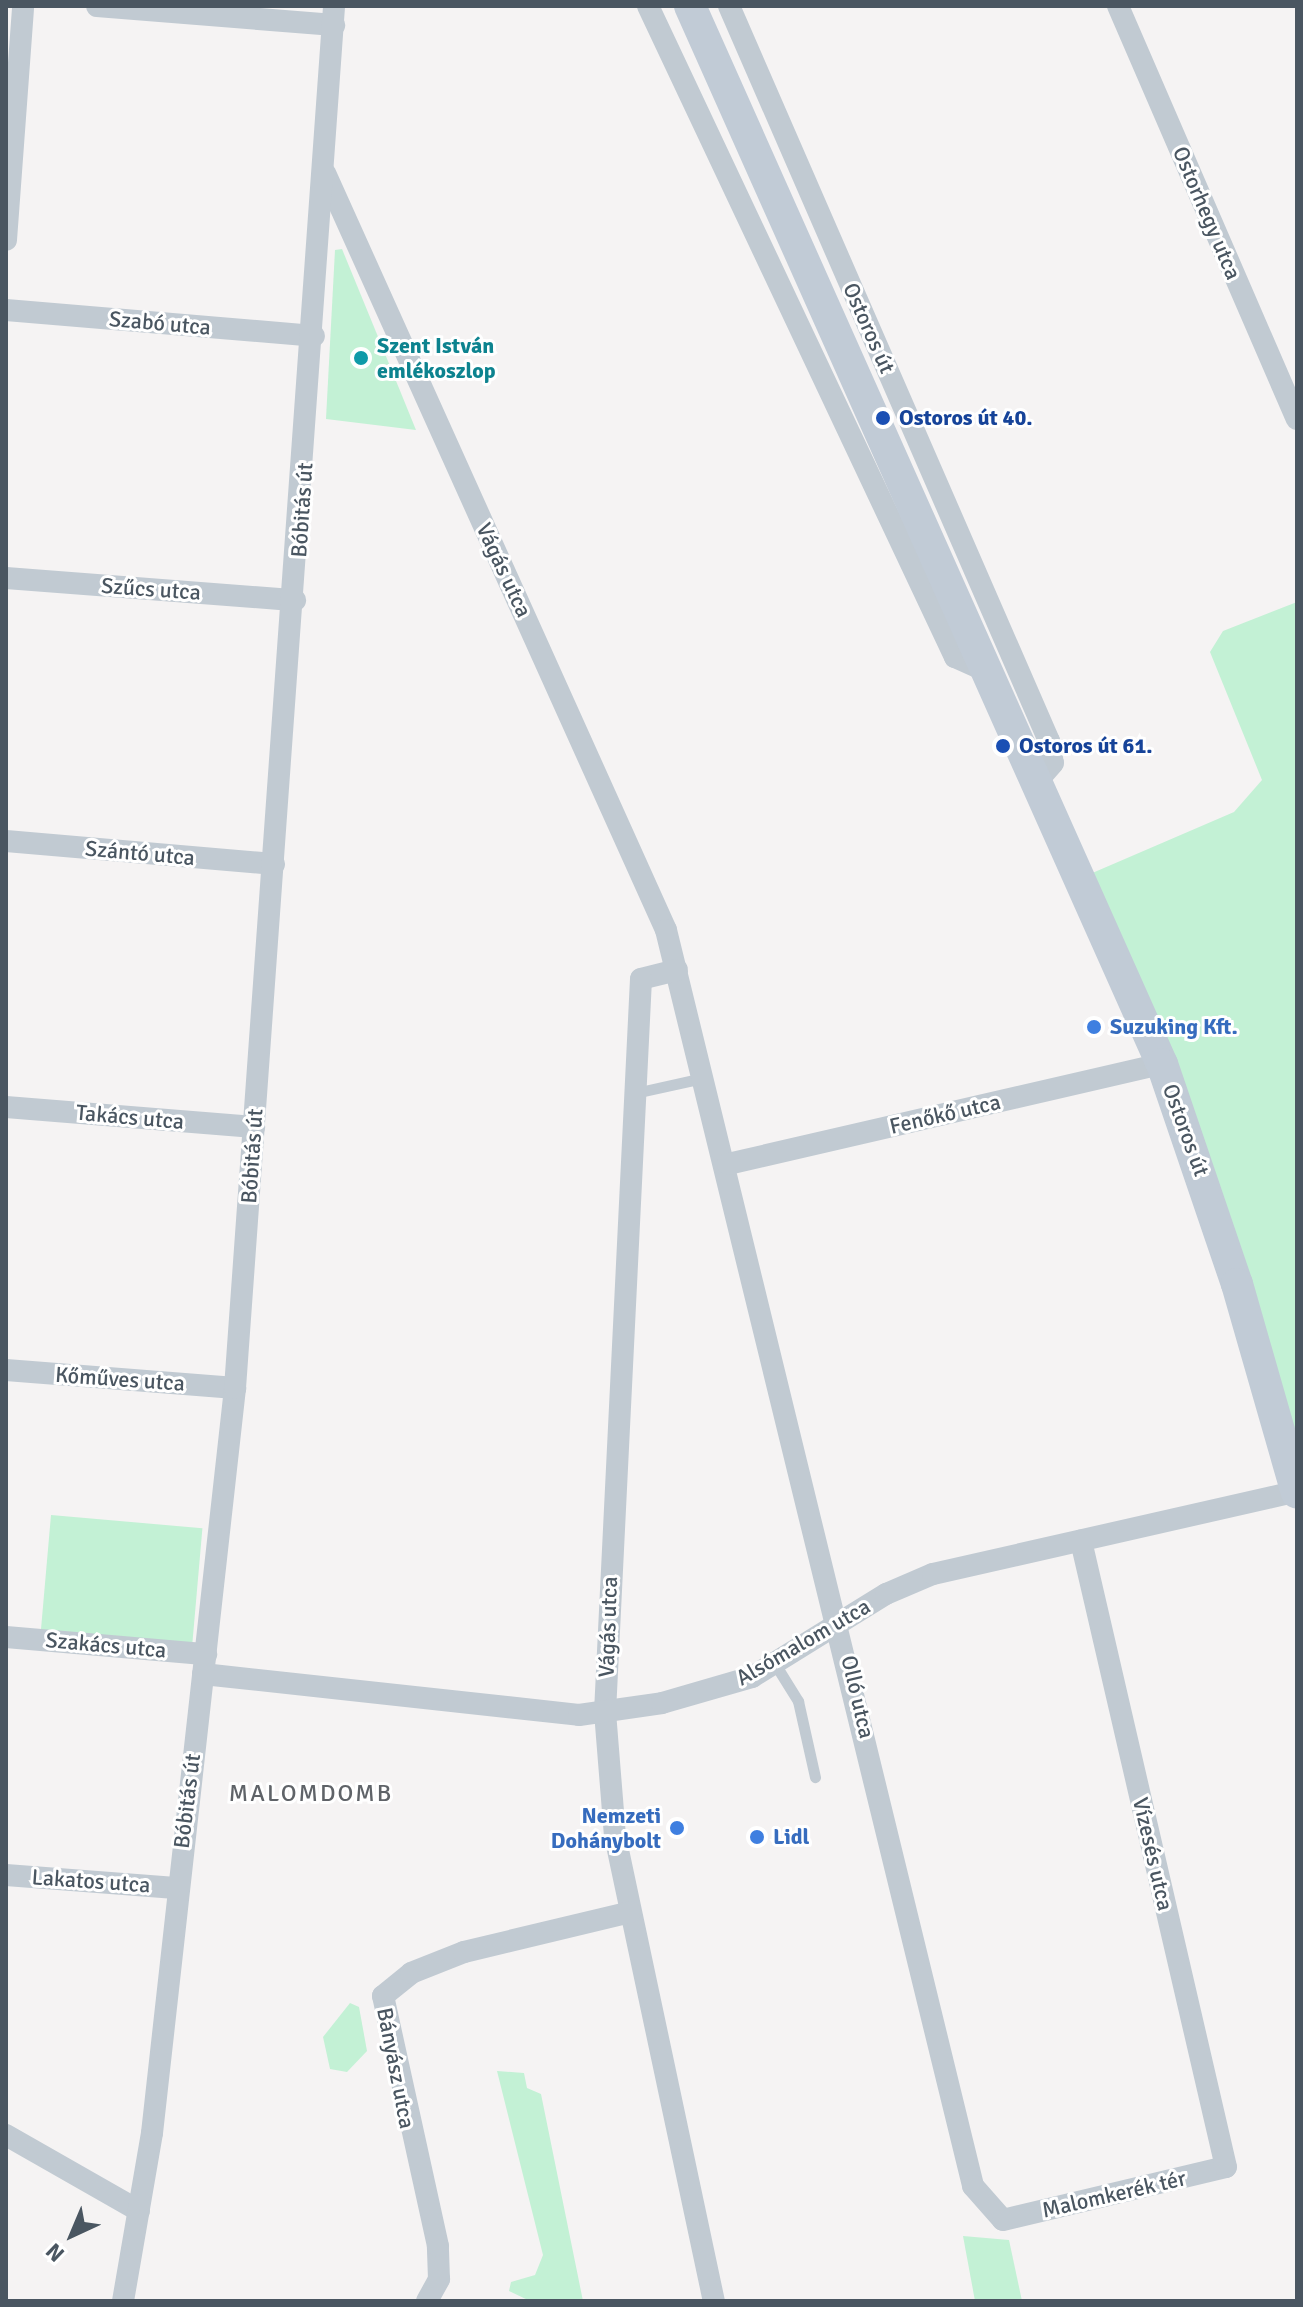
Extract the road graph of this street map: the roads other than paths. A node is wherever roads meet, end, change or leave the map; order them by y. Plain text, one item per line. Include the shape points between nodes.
1 (23, 6) edge
2 (97, 6) edge
3 (648, 6) edge
4 (690, 6) edge
5 (729, 6) edge
6 (1118, 6) edge
7 (334, 15) edge
8 (325, 173) junction
9 (828, 235) junction
10 (6, 240) edge
11 (798, 248) junction
12 (6, 310) edge
13 (314, 336) junction
14 (864, 358) junction
15 (1297, 419) edge
16 (6, 578) edge
17 (295, 600) junction
18 (988, 672) junction
19 (1038, 780) junction
20 (6, 841) edge
21 (274, 864) junction
22 (677, 970) junction
23 (1162, 1064) junction
24 (708, 1077) junction
25 (635, 1093) junction
26 (6, 1107) edge
27 (254, 1127) junction
28 (728, 1164) junction
29 (6, 1370) edge
30 (235, 1388) junction
31 (1297, 1492) edge
32 (1081, 1541) junction
33 (841, 1624) junction
34 (6, 1637) edge
35 (204, 1664) junction
36 (775, 1664) junction
37 (605, 1712) junction
38 (815, 1777) dead end
39 (6, 1875) edge
40 (176, 1888) junction
41 (630, 1912) junction
42 (6, 2135) edge
43 (1226, 2167) joint
44 (139, 2211) junction
45 (1003, 2220) joint
46 (123, 2301) edge
47 (427, 2301) edge
48 (714, 2301) edge

1 - 10 street
2 - 7 street
3 - 18 street via 955,657
4 - 11 main road, Ostoros út
5 - 9 street, Ostoros út
6 - 15 street, Ostorhegy utca
7 - 8 street, Bóbitás út
8 - 13 street, Bóbitás út
8 - 22 street, Vágás utca via 647,877
9 - 11 street
9 - 14 street, Ostoros út
11 - 14 main road, Ostoros út
12 - 13 street, Szabó utca
13 - 17 street, Bóbitás út
14 - 18 main road, Ostoros út
14 - 19 street, Ostoros út via 1049,741 1053,763
16 - 17 street, Szűcs utca
17 - 21 street, Bóbitás út
18 - 19 main road, Ostoros út
19 - 23 main road, Ostoros út
20 - 21 street, Szántó utca
21 - 27 street, Bóbitás út
22 - 24 street, Vágás utca
22 - 25 street, Vágás utca via 641,979
23 - 28 street, Fenőkő utca
23 - 31 main road, Ostoros út via 1237,1284
24 - 25 lane
24 - 28 street, Vágás utca
25 - 37 street, Vágás utca
26 - 27 street, Takács utca
27 - 30 street, Bóbitás út
28 - 33 street, Olló utca
29 - 30 street, Kőműves utca
30 - 35 street, Bóbitás út
31 - 32 street, Alsómalom utca
32 - 33 street, Alsómalom utca via 933,1574
32 - 43 street, Vízesés utca
33 - 36 street, Alsómalom utca
33 - 45 street, Olló utca via 973,2186
34 - 35 street, Szakács utca
35 - 37 street, Alsómalom utca via 579,1715
35 - 40 street, Bóbitás út
36 - 37 street, Alsómalom utca via 704,1694
36 - 38 lane via 798,1701
37 - 41 street, Vágás utca
39 - 40 street, Lakatos utca
40 - 44 street, Bóbitás út
41 - 47 street, Bányász utca via 464,1952 411,1973 383,1996 438,2246 439,2279
41 - 48 street, Vágás utca
42 - 44 street
43 - 45 street, Malomkerék tér
44 - 46 street, Bóbitás út

